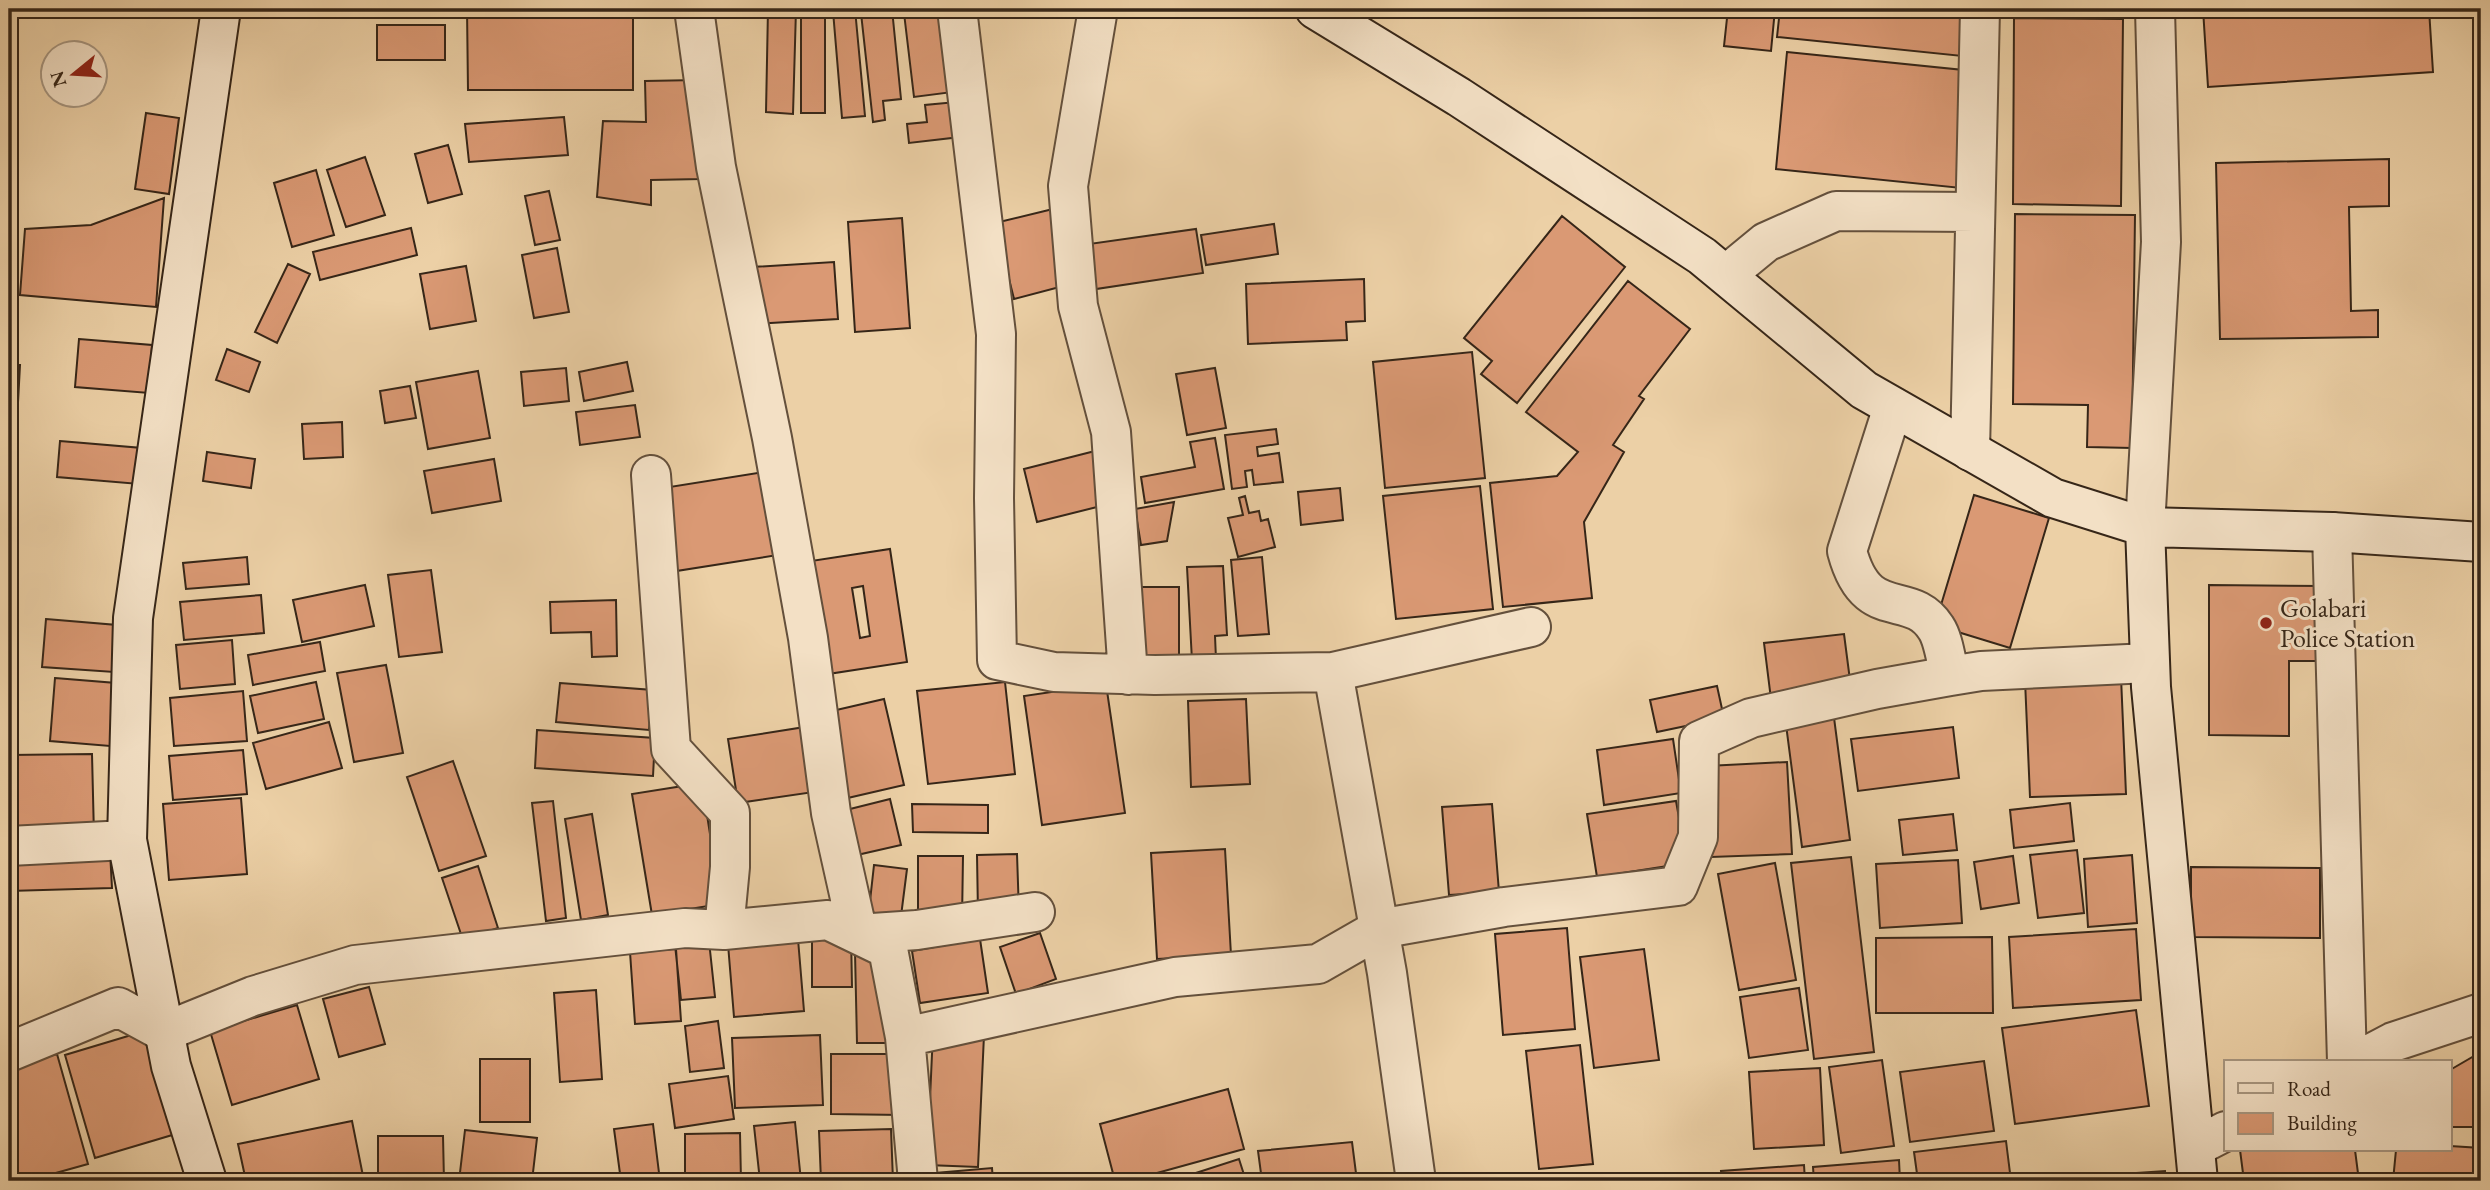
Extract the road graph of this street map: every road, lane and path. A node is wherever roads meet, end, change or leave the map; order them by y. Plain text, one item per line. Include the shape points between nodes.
1 (221, 9) edge
2 (694, 9) edge
3 (957, 9) edge
4 (1098, 9) edge
5 (1315, 9) edge
6 (1980, 9) edge
7 (2155, 9) edge
8 (1975, 212) junction
9 (1727, 274) junction
10 (1893, 407) junction
11 (1970, 451) junction
12 (650, 475) dead end
13 (2145, 527) junction
14 (2332, 531) junction
15 (2481, 542) edge
16 (1531, 627) dead end
17 (2150, 663) junction
18 (1333, 672) junction
19 (1128, 675) junction
20 (1950, 676) junction
21 (127, 840) junction
22 (9, 846) edge
23 (1035, 912) dead end
24 (1379, 929) junction
25 (724, 930) junction
26 (858, 934) junction
27 (2481, 1013) edge
28 (164, 1032) junction
29 (905, 1037) junction
30 (9, 1052) edge
31 (2347, 1060) edge
32 (2359, 1060) edge
33 (2206, 1153) edge
34 (207, 1181) edge
35 (918, 1181) edge
36 (1416, 1181) edge

1 - 21 street via 133,618
2 - 26 street via 716,167 772,438 808,638 831,813
3 - 19 street via 996,334 997,660 1054,672
4 - 19 street via 1068,186 1077,306 1111,432
5 - 9 street via 1459,97
6 - 8 street
7 - 13 street via 2161,242
8 - 9 street via 1836,211 1766,242
8 - 11 street
9 - 10 street via 1864,390
10 - 11 street
10 - 20 street via 1847,551 1853,575 1868,593 1918,611 1936,628
11 - 13 street via 2053,498
12 - 25 street via 671,749 730,813
13 - 14 street
13 - 17 street
14 - 15 street
14 - 31 street
16 - 18 street
17 - 20 street
17 - 33 street
18 - 19 street
18 - 24 street
20 - 24 street via 1751,718 1699,741 1698,836 1678,886 1504,907
21 - 22 street
21 - 28 street
23 - 26 street
24 - 29 street via 1318,964 1175,977
24 - 36 street
25 - 26 street via 828,920
25 - 28 street via 685,928 355,965 253,996
26 - 29 street via 888,949
27 - 32 street via 2393,1042
28 - 30 street via 117,1007
28 - 34 street
29 - 35 street

